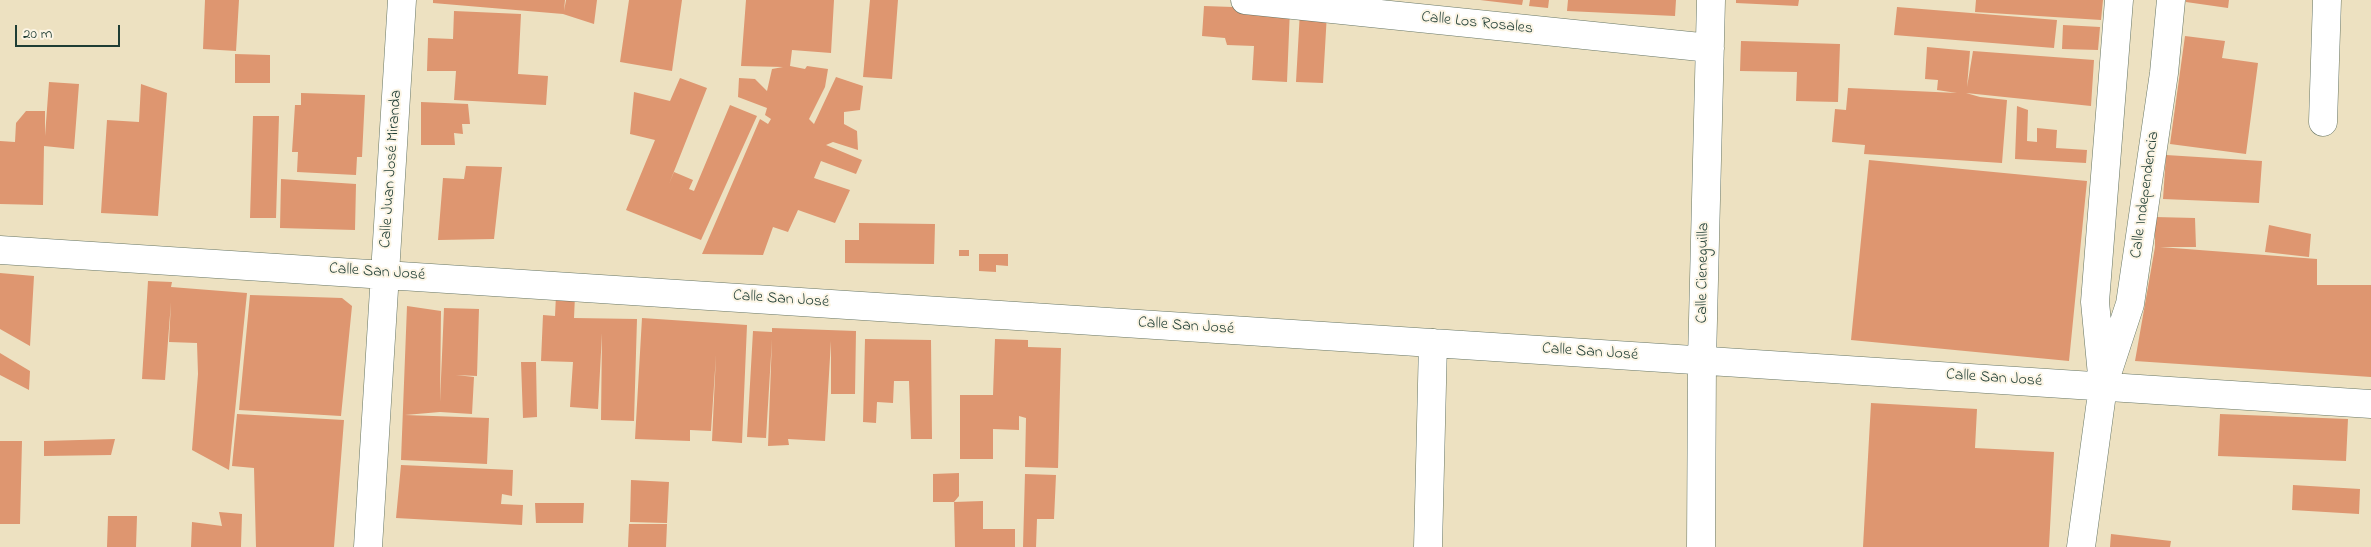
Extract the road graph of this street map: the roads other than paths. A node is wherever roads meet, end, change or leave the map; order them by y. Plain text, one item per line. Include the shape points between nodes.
1 (402, 0) edge
2 (1245, 0) edge
3 (1711, 0) edge
4 (2119, 0) edge
5 (2171, 0) edge
6 (2326, 0) edge
7 (1710, 48) junction
8 (2323, 122) dead end
9 (0, 250) edge
10 (385, 274) junction
11 (1433, 343) junction
12 (1702, 360) junction
13 (2103, 386) junction
14 (2371, 404) edge
15 (368, 547) edge
16 (1428, 547) edge
17 (1702, 547) edge
18 (2082, 547) edge

1 - 10 street, Calle Juan José Miranda
2 - 7 street, Calle Los Rosales
3 - 7 street, Calle Cieneguilla
4 - 13 street, Calle Independencia via 2095,302
5 - 13 street, Calle Independencia via 2164,74 2130,304
6 - 8 street
7 - 12 street, Calle Cieneguilla
9 - 10 street, Calle San José
10 - 11 street, Calle San José
10 - 15 street, Calle Juan José Miranda
11 - 12 street, Calle San José
11 - 16 street
12 - 13 street, Calle San José
12 - 17 street, Calle Cieneguilla
13 - 14 street, Calle San José
13 - 18 street, Calle Independencia

